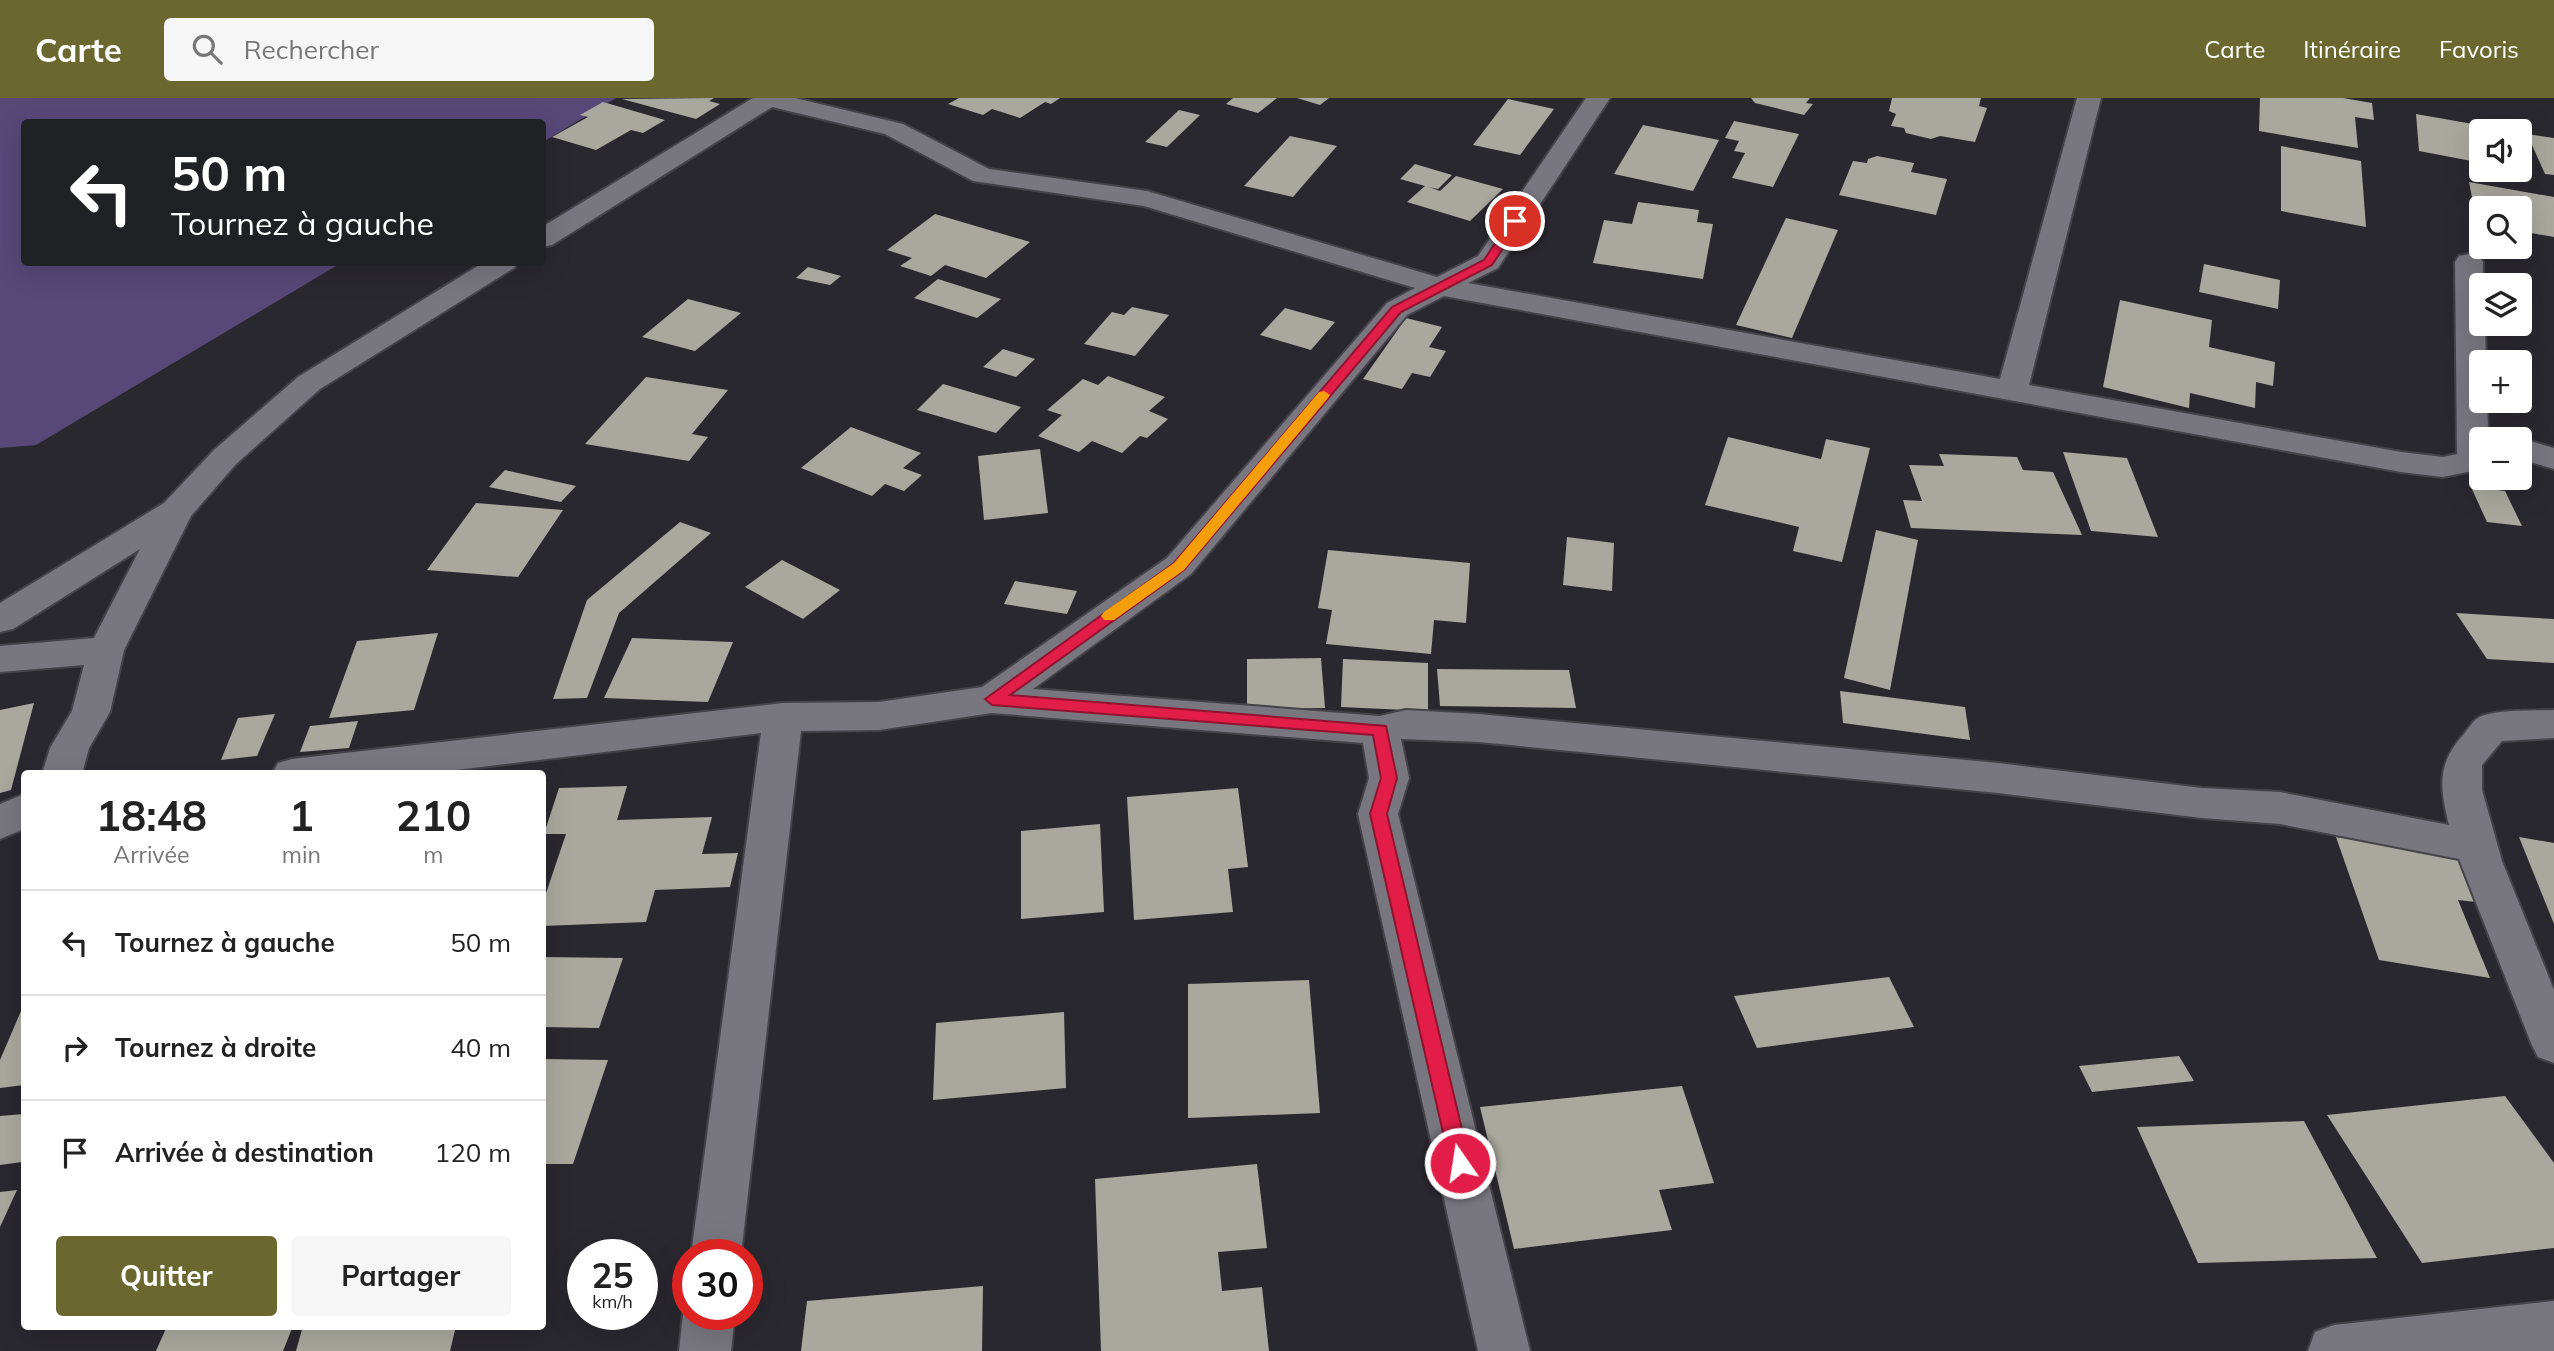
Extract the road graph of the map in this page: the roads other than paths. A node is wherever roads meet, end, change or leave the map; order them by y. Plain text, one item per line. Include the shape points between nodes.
1 (770, 98) edge
2 (1598, 98) edge
3 (2090, 98) edge
4 (546, 237) edge
5 (2469, 262) dead end
6 (499, 266) edge
7 (1441, 287) junction
8 (2012, 390) junction
9 (2480, 427) edge
10 (2532, 452) edge
11 (2554, 458) edge
12 (2469, 462) edge
13 (176, 511) junction
14 (0, 620) edge
15 (106, 650) junction
16 (0, 659) edge
17 (992, 699) junction
18 (783, 718) junction
19 (2554, 724) edge
20 (1380, 730) junction
21 (63, 770) edge
22 (327, 770) edge
23 (21, 812) edge
24 (0, 823) edge
25 (2475, 846) junction
26 (2554, 1043) edge
27 (718, 1239) edge
28 (2554, 1326) edge
29 (707, 1330) edge
30 (705, 1351) edge
31 (1504, 1351) edge
32 (2334, 1351) edge

1 - 4 street
1 - 7 street via 894,130 982,176 1147,199
2 - 7 street via 1488,262
3 - 8 street
5 - 9 street
6 - 13 street via 309,383 225,457
7 - 8 street
7 - 17 street via 1397,309 1179,566
8 - 12 street via 2401,462 2443,467
10 - 11 street
13 - 14 street
13 - 15 street
15 - 16 street
15 - 21 street via 91,712
17 - 18 street via 879,716
17 - 20 street
18 - 22 street
18 - 27 street
19 - 25 street via 2491,728 2462,766 2463,802
20 - 25 street via 1406,724 1479,728 1998,778 2132,796 2280,808
20 - 31 street via 1389,778 1378,814
23 - 24 street
25 - 26 street
28 - 32 street
29 - 30 street

